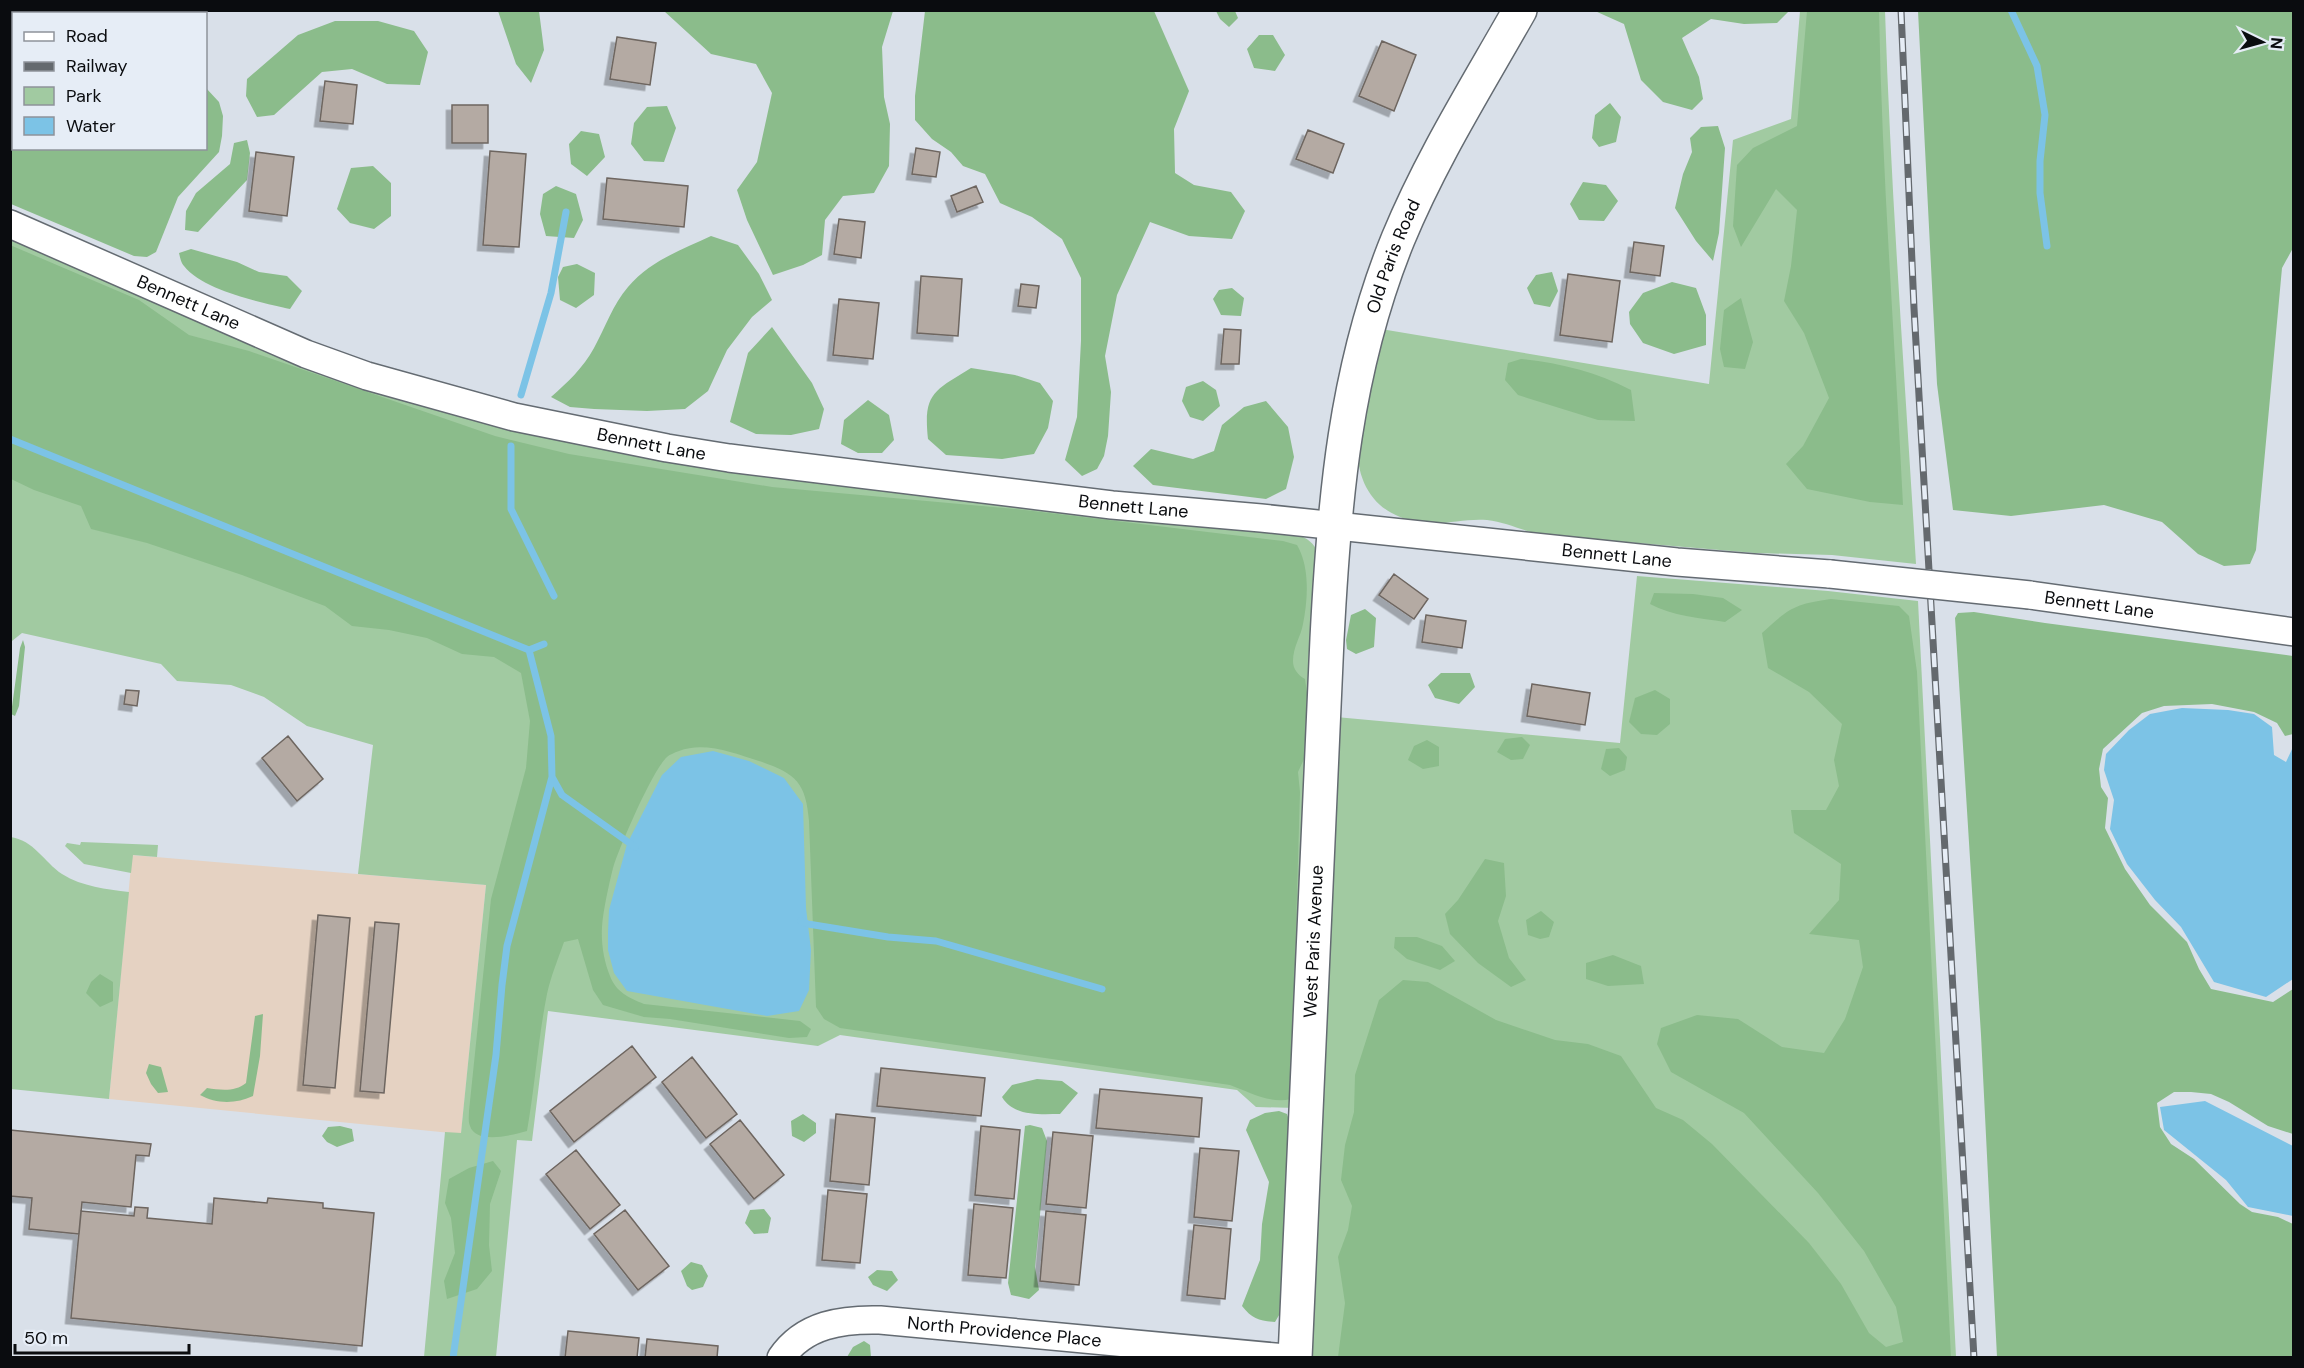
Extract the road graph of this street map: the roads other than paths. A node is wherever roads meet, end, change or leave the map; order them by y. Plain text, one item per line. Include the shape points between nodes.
1 (1520, 10) edge
2 (10, 224) edge
3 (1334, 526) junction
4 (2294, 632) edge
5 (790, 1349) edge
6 (1286, 1358) edge
7 (1295, 1358) edge

1 - 3 main road, Old Paris Road via 1426,176 1390,261 1353,385
2 - 3 street, Bennett Lane via 306,354 367,376 514,417 729,458 1112,505
3 - 4 street, Bennett Lane, bridge via 2030,595
3 - 7 main road, West Paris Avenue
5 - 6 street, North Providence Place via 815,1329 834,1322 879,1320

